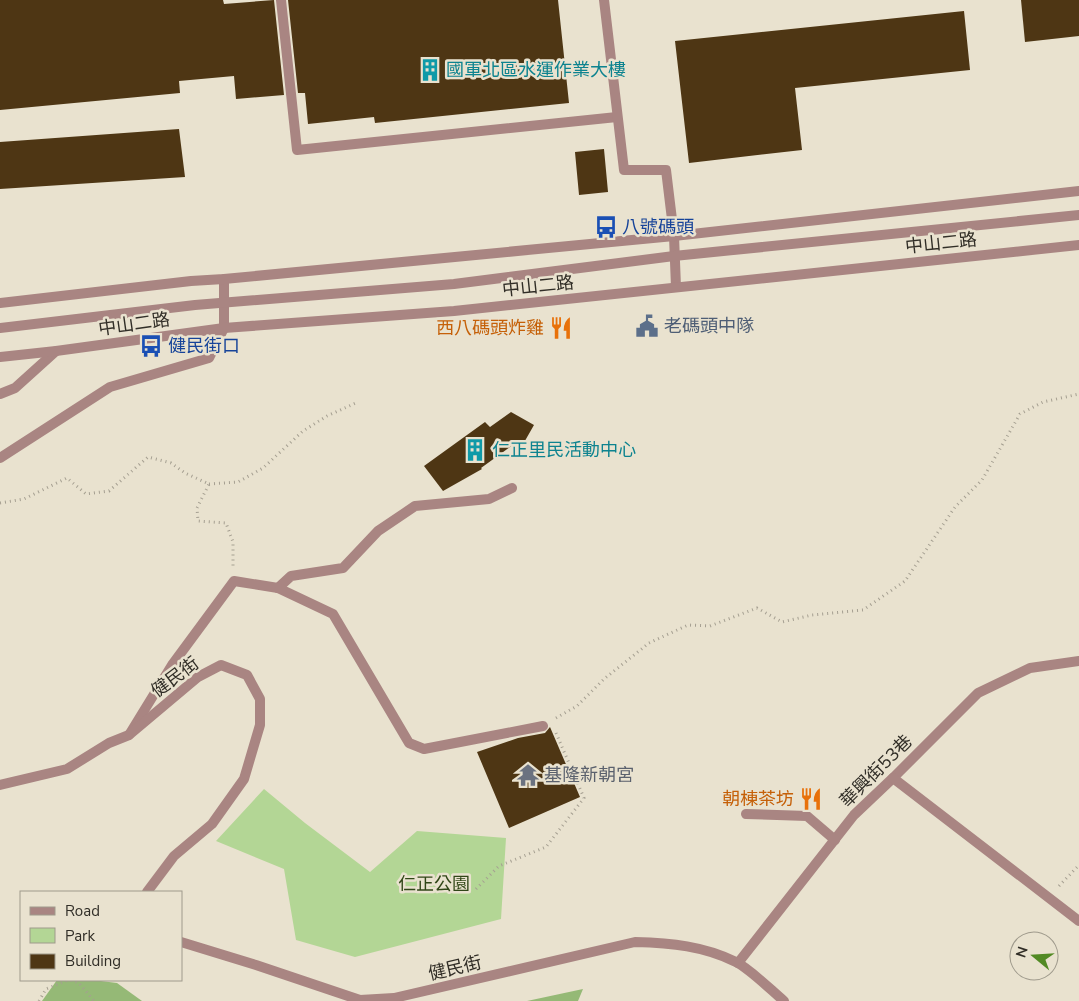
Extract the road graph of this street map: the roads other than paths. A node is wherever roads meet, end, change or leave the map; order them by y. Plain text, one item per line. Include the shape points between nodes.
1 (281, 0) edge
2 (604, 0) edge
3 (617, 117) junction
4 (1079, 191) edge
5 (1079, 215) edge
6 (674, 236) junction
7 (1079, 245) edge
8 (674, 256) junction
9 (224, 279) junction
10 (676, 287) junction
11 (0, 303) edge
12 (225, 303) junction
13 (0, 328) edge
14 (224, 328) junction
15 (56, 351) junction
16 (0, 356) edge
17 (0, 394) edge
18 (0, 458) edge
19 (512, 488) dead end
20 (278, 588) junction
21 (1079, 661) edge
22 (547, 723) road end
23 (129, 735) junction
24 (893, 778) junction
25 (0, 785) edge
26 (746, 814) dead end
27 (835, 840) junction
28 (148, 891) edge
29 (1079, 921) edge
30 (182, 942) edge
31 (738, 963) junction
32 (784, 1001) edge

1 - 3 street via 297,150
2 - 3 street
3 - 6 street via 624,170 666,170
4 - 6 street, 中山二路
5 - 8 street, 中山二路
6 - 8 street
6 - 9 street, 中山二路
7 - 10 street, 中山二路
8 - 10 street
8 - 12 street, 中山二路 via 454,284
9 - 11 street, 中山二路
9 - 12 street
10 - 14 street, 中山二路 via 454,311
12 - 13 street, 中山二路
12 - 14 street
14 - 15 street, 中山二路
14 - 18 street via 209,358 110,387
15 - 16 street, 中山二路
15 - 17 street via 15,388
19 - 20 street via 489,499 416,506 378,530 343,568 291,576
20 - 22 street via 333,614 409,743 424,749
20 - 23 street via 234,581 172,665
21 - 24 street, 華興街53巷 via 1030,668 978,693
23 - 25 street, 健民街 via 109,743 67,769
23 - 28 street, 健民街 via 198,677 220,665 247,675 260,699 260,725 244,779 212,824 174,856
24 - 27 street, 華興街53巷 via 854,815
24 - 29 street
26 - 27 street via 807,816
27 - 31 street, 華興街53巷
30 - 31 street, 健民街 via 360,1000 394,998 636,942 702,948
31 - 32 street, 健民街

